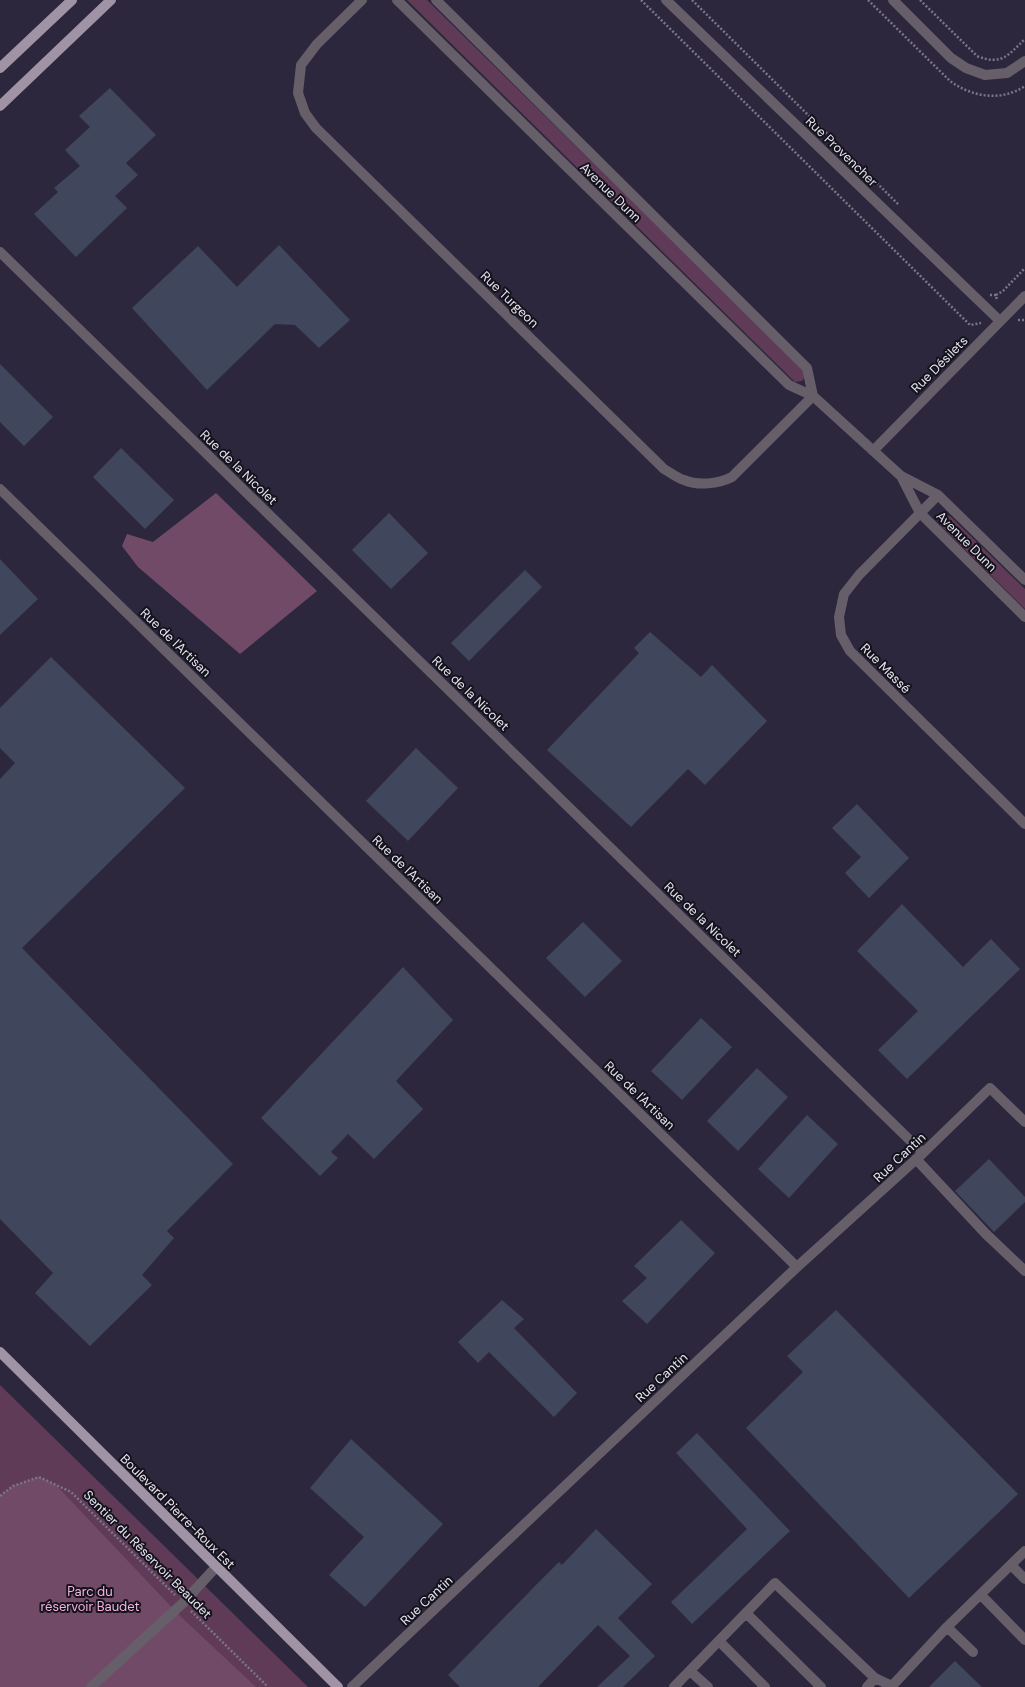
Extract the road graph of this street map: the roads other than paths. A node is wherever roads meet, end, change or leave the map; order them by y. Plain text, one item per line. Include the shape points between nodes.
1 (72, 0) edge
2 (111, 0) edge
3 (362, 0) edge
4 (397, 0) edge
5 (436, 0) edge
6 (666, 0) edge
7 (893, 0) edge
8 (1025, 61) edge
9 (0, 68) edge
10 (0, 106) edge
11 (0, 252) edge
12 (1025, 296) edge
13 (1000, 321) junction
14 (813, 396) junction
15 (873, 451) junction
16 (900, 476) junction
17 (0, 489) edge
18 (938, 495) junction
19 (920, 513) junction
20 (1025, 580) edge
21 (1025, 617) edge
22 (1025, 824) edge
23 (1025, 1122) edge
24 (919, 1156) junction
25 (798, 1267) junction
26 (1025, 1271) edge
27 (0, 1352) edge
28 (1025, 1551) edge
29 (1011, 1565) junction
30 (216, 1567) junction
31 (1025, 1579) edge
32 (980, 1595) junction
33 (746, 1614) junction
34 (947, 1627) junction
35 (1025, 1640) edge
36 (719, 1641) junction
37 (973, 1652) dead end
38 (690, 1671) junction
39 (875, 1678) junction
40 (91, 1687) edge
41 (338, 1687) edge
42 (352, 1687) edge
43 (674, 1687) edge
44 (708, 1687) edge
45 (765, 1687) edge
46 (821, 1687) edge
47 (867, 1687) edge

1 - 9 main road
2 - 10 main road
3 - 14 street, Rue Turgeon via 317,44 302,64 298,93 305,113 316,128 664,469 685,481 711,484 725,481
4 - 14 street, Avenue Dunn via 789,385
5 - 14 street, Avenue Dunn via 807,368
6 - 13 street, Rue Provencher
7 - 8 street via 951,58 966,68 985,75 1007,73
11 - 24 street, Rue de la Nicolet
12 - 13 street, Rue Désilets
13 - 15 street, Rue Désilets
14 - 15 street, Avenue Dunn
15 - 16 street, Avenue Dunn
16 - 18 street, Avenue Dunn
16 - 19 street, Avenue Dunn
17 - 25 street, Rue de l'Artisan
18 - 19 street, Rue Massé
18 - 20 street, Avenue Dunn
19 - 21 street, Avenue Dunn
19 - 22 street, Rue Massé via 859,575 844,594 839,617 841,635 850,652
23 - 24 street, Rue Cantin via 990,1088
24 - 25 street, Rue Cantin
24 - 26 street, Rue de la Nicolet via 986,1234
25 - 42 street, Rue Cantin
27 - 30 main road, Boulevard Pierre-Roux Est
28 - 29 street
29 - 31 street
29 - 32 street
30 - 40 street via 183,1603
30 - 41 main road, Boulevard Pierre-Roux Est
32 - 34 street
32 - 35 street
33 - 36 street
33 - 39 street via 775,1583
33 - 46 street
34 - 37 street
34 - 39 street via 892,1686
36 - 38 street
36 - 45 street
38 - 43 street
38 - 44 street
39 - 47 street

